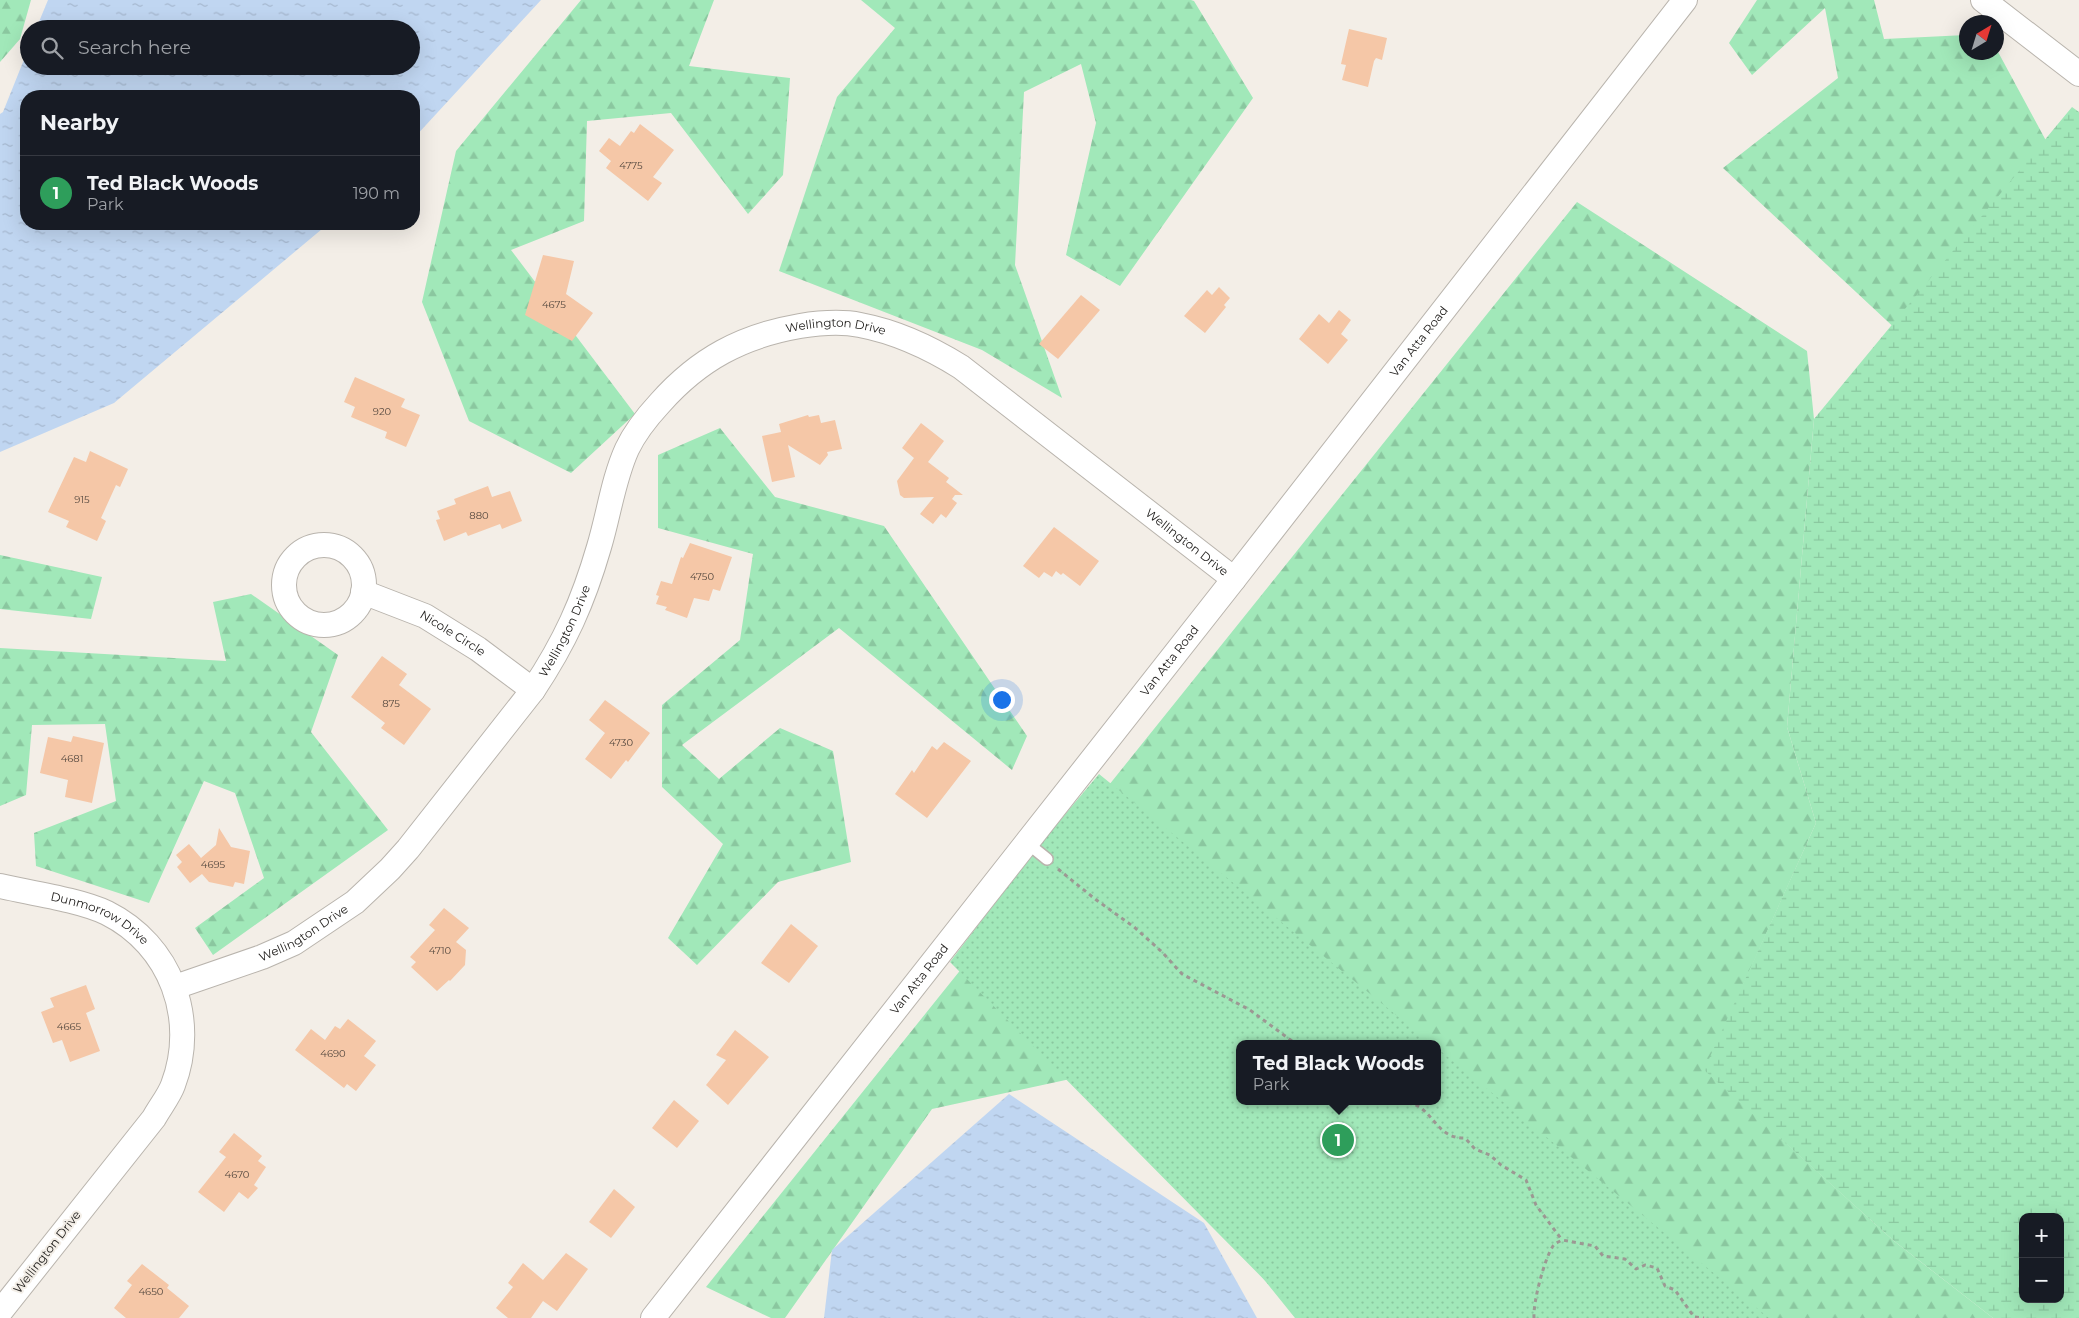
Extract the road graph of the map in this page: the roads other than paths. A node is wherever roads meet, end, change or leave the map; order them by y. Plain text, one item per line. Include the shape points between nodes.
1 (1685, 0) edge
2 (1983, 0) edge
3 (2079, 74) edge
4 (1234, 579) junction
5 (363, 592) dead end
6 (533, 690) junction
7 (1026, 842) junction
8 (1047, 859) road end
9 (0, 886) edge
10 (175, 987) junction
11 (0, 1312) edge
12 (652, 1318) edge

1 - 4 street, Van Atta Road
2 - 3 street
4 - 6 street, Wellington Drive via 940,354 892,333 858,325 836,323 771,331 708,359 679,382 650,414 620,466 600,544 574,620
4 - 7 street, Van Atta Road
5 - 6 street, Nicole Circle via 425,616 478,649
6 - 10 street, Wellington Drive via 408,849 355,902 294,943
7 - 8 lane
7 - 12 street, Van Atta Road
9 - 10 street, Dunmorrow Drive via 94,908 117,919 154,950
10 - 11 street, Wellington Drive via 183,1029 182,1050 173,1086 154,1118

